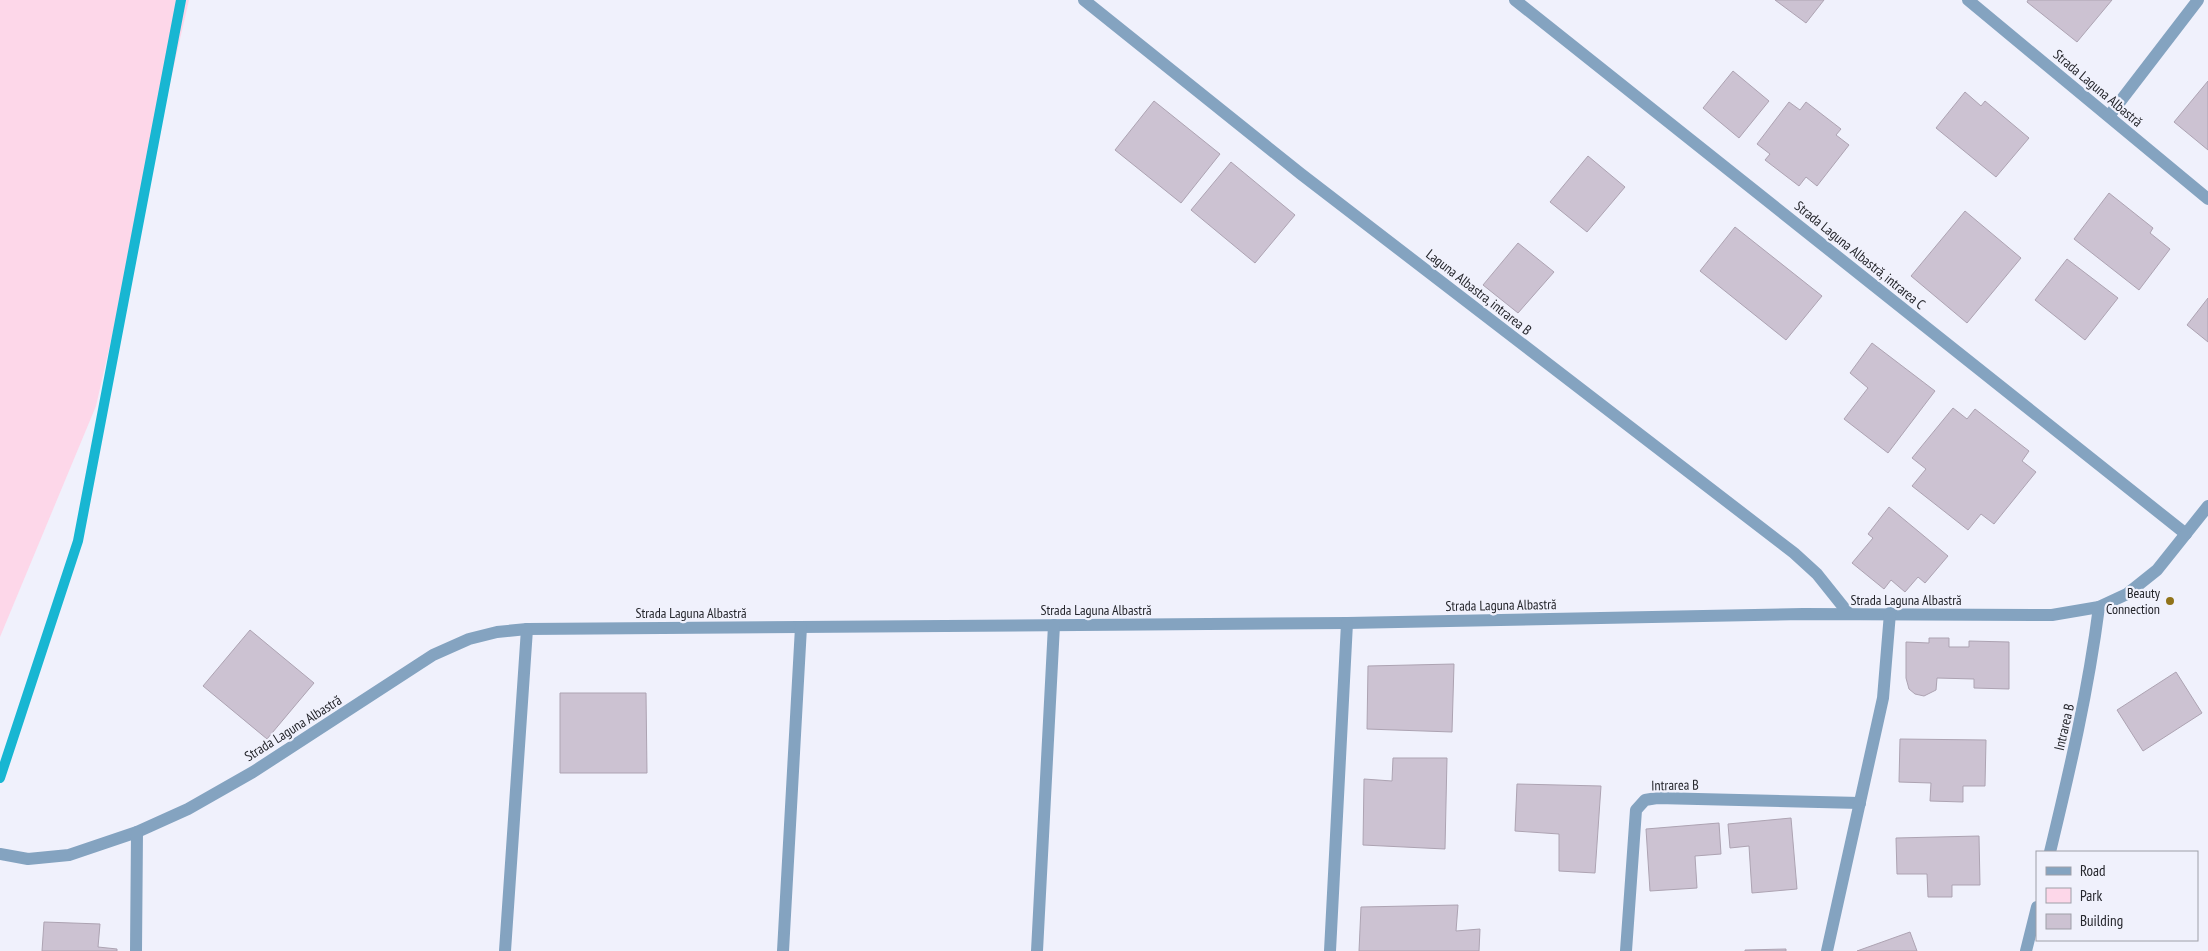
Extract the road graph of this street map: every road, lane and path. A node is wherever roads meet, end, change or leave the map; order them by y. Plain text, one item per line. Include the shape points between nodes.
1 (1084, 0) edge
2 (1515, 0) edge
3 (1968, 0) edge
4 (2198, 0) edge
5 (2109, 116) junction
6 (2208, 199) edge
7 (2208, 506) edge
8 (2186, 534) junction
9 (2099, 607) junction
10 (1890, 613) junction
11 (1849, 614) junction
12 (1347, 623) junction
13 (1054, 625) junction
14 (801, 627) junction
15 (527, 629) junction
16 (1860, 803) junction
17 (138, 832) junction
18 (2050, 851) edge
19 (0, 854) edge
20 (2036, 911) edge
21 (136, 951) edge
22 (505, 951) edge
23 (783, 951) edge
24 (1037, 951) edge
25 (1330, 951) edge
26 (1626, 951) edge
27 (1827, 951) edge
28 (2026, 951) edge

1 - 11 street, Laguna Albastra, intrarea B via 1301,174 1794,553 1817,574
2 - 8 street, Strada Laguna Albastră, intrarea C
3 - 5 street, Strada Laguna Albastră
4 - 5 street
5 - 6 street, Strada Laguna Albastră
7 - 8 street, Strada Laguna Albastră
8 - 9 street, Strada Laguna Albastră via 2157,570 2127,594
9 - 10 street, Strada Laguna Albastră via 2026,616
9 - 18 street, Intrarea B via 2090,678
10 - 11 street, Strada Laguna Albastră
10 - 16 street via 1883,698
11 - 12 street, Strada Laguna Albastră
12 - 13 street, Strada Laguna Albastră
12 - 25 street
13 - 14 street, Strada Laguna Albastră
13 - 24 street
14 - 15 street, Strada Laguna Albastră
14 - 23 street
15 - 17 street, Strada Laguna Albastră via 469,639 433,655 253,772 188,809
15 - 22 street
16 - 26 street, Intrarea B via 1645,800 1636,810
16 - 27 street
17 - 19 street, Strada Laguna Albastră via 69,855 28,859
17 - 21 street
20 - 28 street

